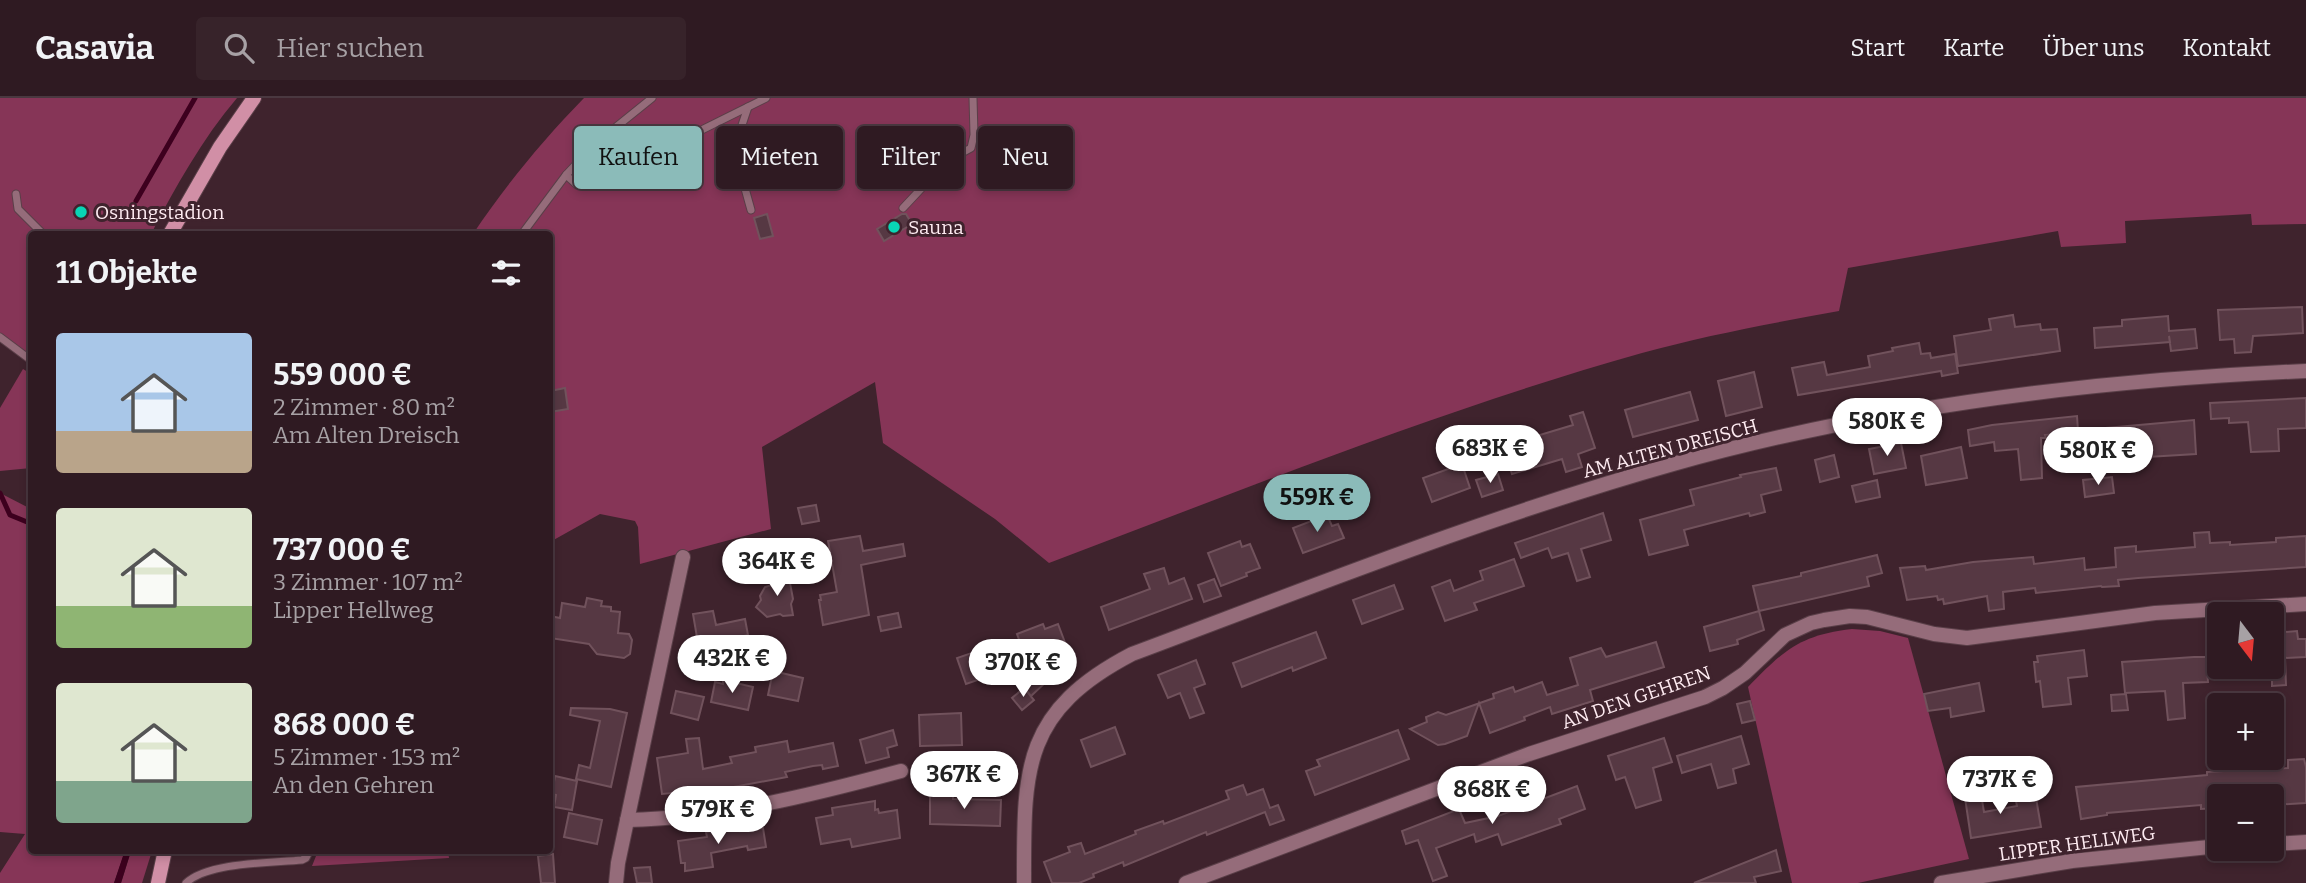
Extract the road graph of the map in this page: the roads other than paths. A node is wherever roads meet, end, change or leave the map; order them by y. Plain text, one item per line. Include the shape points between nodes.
1 (254, 98) edge
2 (652, 98) edge
3 (766, 98) edge
4 (974, 98) edge
5 (748, 107) junction
6 (566, 175) junction
7 (16, 194) dead end
8 (903, 208) dead end
9 (751, 210) dead end
10 (40, 231) edge
11 (172, 231) edge
12 (524, 231) edge
13 (0, 337) edge
14 (28, 359) edge
15 (2306, 371) edge
16 (683, 557) dead end
17 (2306, 604) edge
18 (901, 771) dead end
19 (627, 820) junction
20 (2306, 842) edge
21 (2284, 843) edge
22 (2207, 847) edge
23 (164, 854) edge
24 (308, 854) edge
25 (158, 883) edge
26 (186, 883) edge
27 (616, 883) edge
28 (1024, 883) edge
29 (1186, 883) edge
30 (1941, 883) edge

1 - 11 street
2 - 6 lane via 595,144
3 - 5 lane
4 - 8 lane via 971,148 947,162
5 - 6 lane via 590,184 577,185
5 - 9 lane via 734,149
6 - 12 lane
7 - 10 lane via 18,209
13 - 14 lane
15 - 28 street, AM ALTEN DREISCH via 2024,394 1844,424 1675,463 1503,516 1132,654 1072,693 1043,732 1025,790
16 - 19 street
17 - 29 street, AN DEN GEHREN via 2155,613 1967,638 1867,617 1811,623 1785,635 1745,673 1704,697 1529,754
18 - 19 street via 752,806
19 - 27 street
20 - 21 street
22 - 30 street, LIPPER HELLWEG via 2072,861
23 - 25 street
24 - 26 lane via 302,860 211,869

